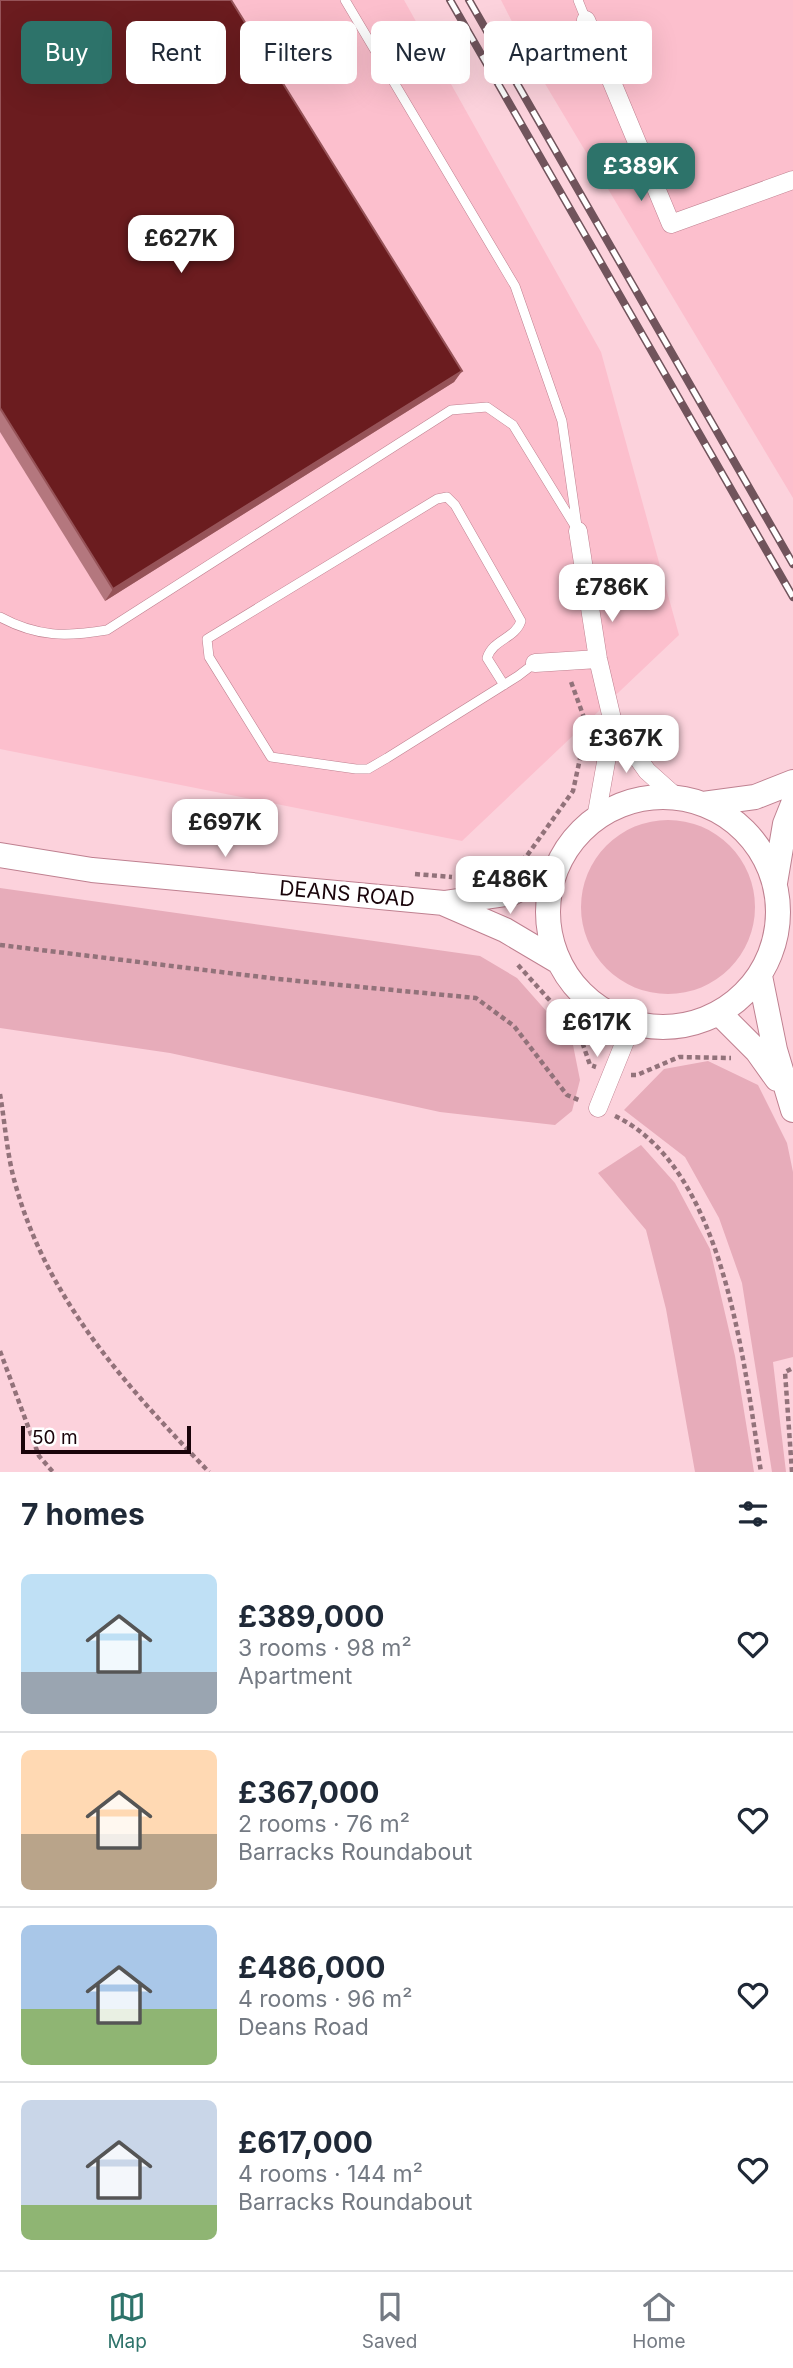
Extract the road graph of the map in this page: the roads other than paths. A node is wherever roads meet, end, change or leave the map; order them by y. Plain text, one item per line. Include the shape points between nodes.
1 (345, 0) edge
2 (578, 0) edge
3 (586, 20) joint
4 (793, 180) edge
5 (578, 531) junction
6 (0, 617) edge
7 (598, 659) junction
8 (535, 663) joint
9 (504, 685) junction
10 (613, 723) junction
11 (793, 782) edge
12 (676, 797) junction
13 (703, 804) junction
14 (793, 804) edge
15 (596, 818) junction
16 (0, 855) edge
17 (555, 871) junction
18 (775, 883) junction
19 (444, 903) junction
20 (559, 962) junction
21 (760, 976) junction
22 (720, 1014) junction
23 (632, 1024) junction
24 (791, 1103) edge
25 (598, 1108) road end

1 - 5 lane via 515,286 562,421
2 - 3 lane
3 - 4 street via 671,223
5 - 6 lane via 513,425 487,407 451,410 107,630 66,637 20,628
5 - 7 street
7 - 8 street
7 - 10 street
8 - 9 lane
9 - 9 lane via 368,769 278,760 271,757 209,657 207,639 447,497 521,621 518,630 490,649 487,658
10 - 12 street via 647,771
10 - 15 street
11 - 13 street via 755,797
12 - 13 street
12 - 15 street via 634,801
13 - 18 street via 736,822 760,849
14 - 18 street
15 - 17 street via 572,842
16 - 19 street, DEANS ROAD via 93,870
17 - 19 street, DEANS ROAD via 512,893
17 - 20 street via 549,901 550,932
18 - 21 street via 776,936
19 - 20 street, DEANS ROAD
20 - 23 street via 589,1001
21 - 22 street
21 - 24 street
22 - 23 street via 676,1028
22 - 24 street via 757,1051
23 - 25 street

